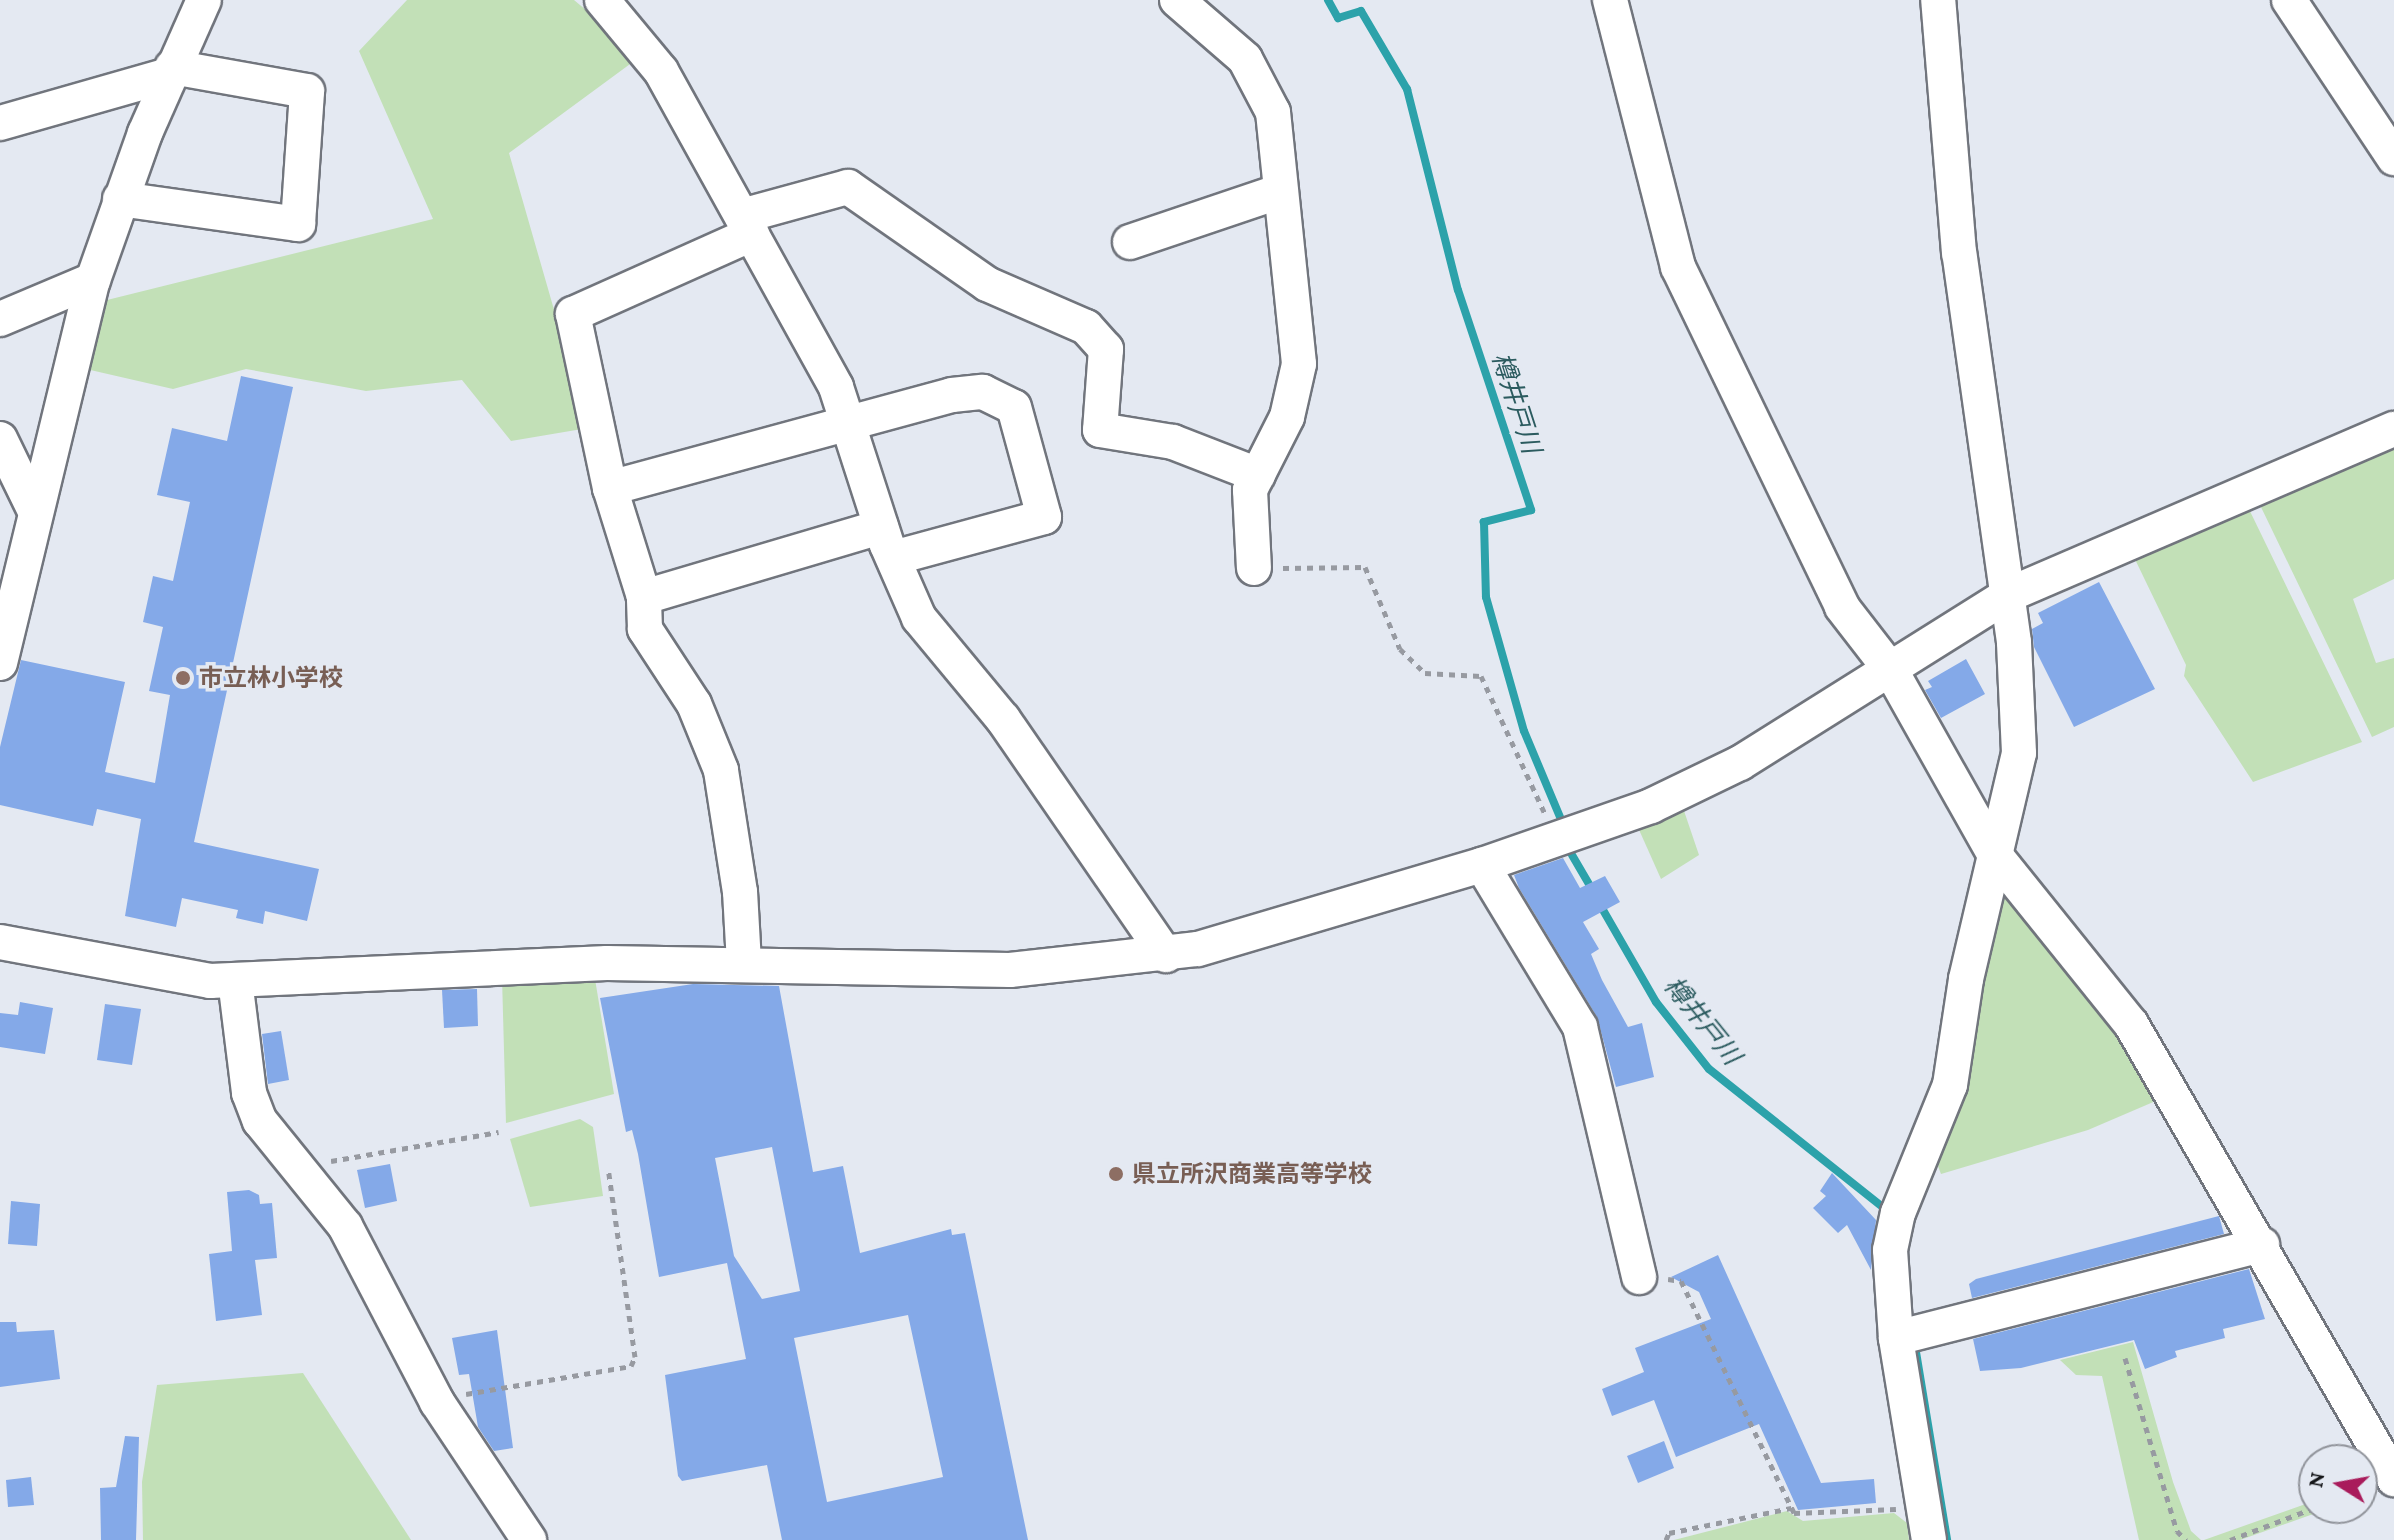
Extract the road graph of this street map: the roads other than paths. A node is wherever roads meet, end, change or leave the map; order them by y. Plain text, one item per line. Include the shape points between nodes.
1 (204, 0) edge
2 (602, 0) edge
3 (1177, 0) edge
4 (1610, 0) edge
5 (1938, 0) edge
6 (2289, 0) edge
7 (170, 71) junction
8 (0, 123) edge
9 (2394, 158) edge
10 (1281, 191) junction
11 (120, 199) junction
12 (747, 225) junction
13 (1130, 242) dead end
14 (93, 280) junction
15 (0, 319) edge
16 (848, 424) junction
17 (2394, 429) edge
18 (0, 439) edge
19 (1258, 475) junction
20 (610, 488) junction
21 (19, 500) edge
22 (887, 542) junction
23 (1254, 568) road end
24 (10, 581) edge
25 (2008, 595) junction
26 (644, 597) junction
27 (0, 663) edge
28 (1890, 669) junction
29 (1995, 855) junction
30 (1482, 865) junction
31 (0, 942) edge
32 (1166, 955) junction
33 (744, 963) junction
34 (235, 980) junction
35 (2262, 1245) junction
36 (1639, 1277) road end
37 (1908, 1335) junction
38 (2394, 1479) edge
39 (1927, 1524) edge
40 (529, 1540) edge

1 - 7 street
2 - 12 street via 661,71
3 - 10 street via 1245,59 1273,112
4 - 28 street via 1631,63 1659,209 1693,306 1842,607
5 - 25 street via 1959,253
6 - 9 street
7 - 8 street
7 - 11 street
7 - 11 street via 307,91 298,224
10 - 13 street
10 - 19 street via 1299,364 1287,417
11 - 14 street
12 - 16 street via 836,387
12 - 19 street via 848,187 987,284 1086,327 1106,349 1100,430 1173,442
12 - 20 street via 573,314
14 - 15 street
14 - 21 street
16 - 20 street
16 - 22 street
16 - 22 street via 983,392 1014,407 1024,429 1044,517
17 - 25 street
18 - 21 street
19 - 23 street via 1250,490
20 - 26 street
21 - 24 street
22 - 26 street
22 - 32 street via 919,618 1003,719
24 - 27 street
25 - 28 street
25 - 29 street via 2019,753
26 - 33 street via 645,629 694,704 721,770 740,892
28 - 29 street
28 - 30 street via 1740,763 1557,840
29 - 35 street via 2131,1024
29 - 37 street via 1941,1119 1898,1213 1890,1250
30 - 32 street
30 - 36 street via 1580,1027
31 - 34 street
32 - 33 street via 1010,970
33 - 34 street via 470,965
34 - 40 street via 249,1093 272,1143 345,1226 437,1402
35 - 37 street
35 - 38 street
37 - 39 street

